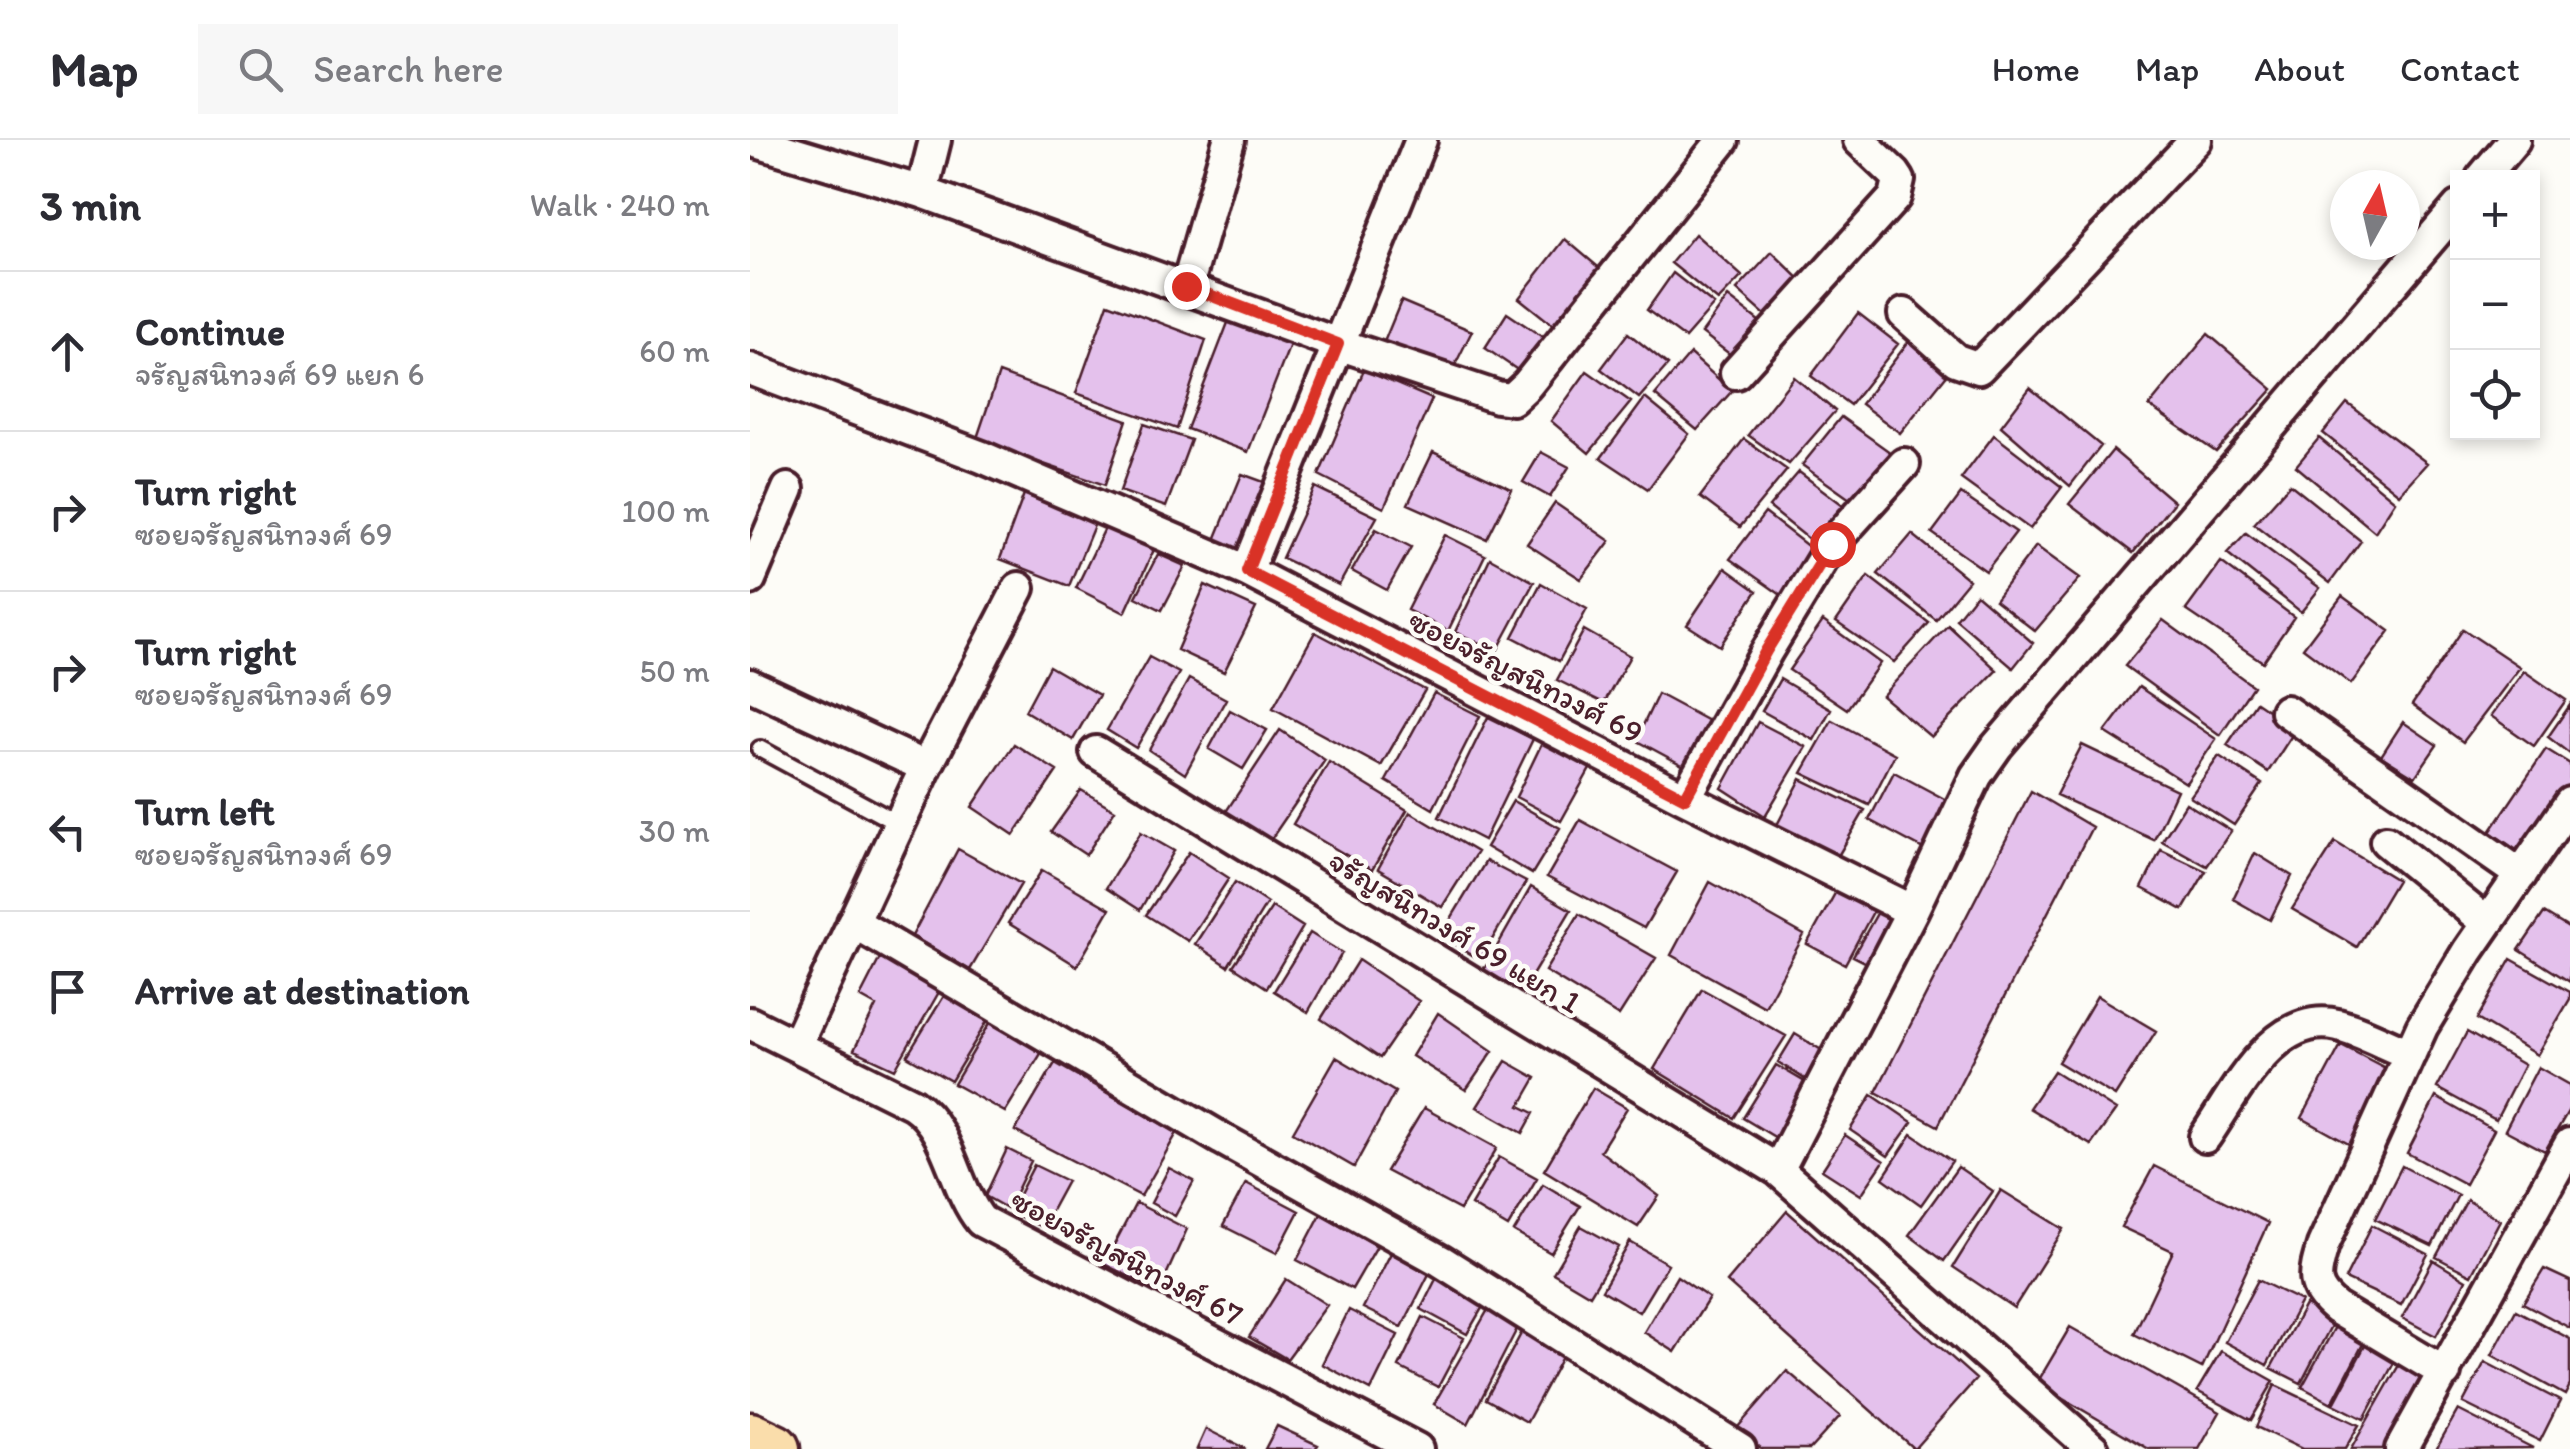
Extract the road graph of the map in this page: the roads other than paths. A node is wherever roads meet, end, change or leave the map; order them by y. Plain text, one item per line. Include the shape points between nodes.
1 (750, 140) edge
2 (935, 140) edge
3 (1229, 140) edge
4 (1421, 140) edge
5 (1723, 140) edge
6 (1859, 140) edge
7 (2196, 140) edge
8 (2514, 140) edge
9 (2489, 170) edge
10 (922, 192) junction
11 (2450, 216) edge
12 (1186, 286) junction
13 (1904, 314) dead end
14 (1338, 344) junction
15 (750, 370) edge
16 (1736, 374) dead end
17 (1904, 464) dead end
18 (788, 489) dead end
19 (1247, 571) junction
20 (750, 579) edge
21 (1019, 588) dead end
22 (750, 684) edge
23 (2286, 711) dead end
24 (760, 749) dead end
25 (1096, 752) dead end
26 (926, 767) junction
27 (1685, 798) junction
28 (2570, 803) edge
29 (899, 824) junction
30 (2386, 841) dead end
31 (2521, 874) junction
32 (1912, 911) junction
33 (853, 922) junction
34 (2487, 924) junction
35 (750, 1023) edge
36 (796, 1044) junction
37 (2410, 1054) junction
38 (2205, 1136) dead end
39 (2570, 1144) edge
40 (1778, 1170) junction
41 (2445, 1373) junction
42 (750, 1436) edge
43 (775, 1449) edge
44 (1417, 1449) edge
45 (1740, 1449) edge
46 (2093, 1449) edge
47 (2402, 1449) edge

1 - 10 street
2 - 10 street
3 - 12 street
4 - 14 street
5 - 14 street via 1512,398
6 - 16 street via 1896,174 1896,198
7 - 13 street via 1978,368 1956,360
8 - 9 street
10 - 12 street
11 - 32 street via 1997,746
12 - 14 street
14 - 19 street
15 - 19 street, ซอยจรัญสนิทวงศ์ 69 via 982,458
17 - 27 street via 1832,544
18 - 20 street
19 - 27 street, ซอยจรัญสนิทวงศ์ 69
21 - 26 street
22 - 26 street
23 - 31 street
24 - 29 lane
25 - 40 street, จรัญสนิทวงศ์ 69 แยก 1
26 - 29 street
27 - 32 street, ซอยจรัญสนิทวงศ์ 69
28 - 31 street
29 - 33 street
30 - 34 street
31 - 34 street
32 - 40 street
33 - 36 street
33 - 45 street via 1441,1261
34 - 37 street
35 - 36 street, ซอยจรัญสนิทวงศ์ 67
36 - 44 street, ซอยจรัญสนิทวงศ์ 67 via 930,1115 981,1221
37 - 38 street via 2339,1025 2315,1022 2290,1030 2264,1054
37 - 41 street via 2323,1245 2317,1288 2336,1308
39 - 41 street
40 - 46 street
41 - 47 street
42 - 43 main road

